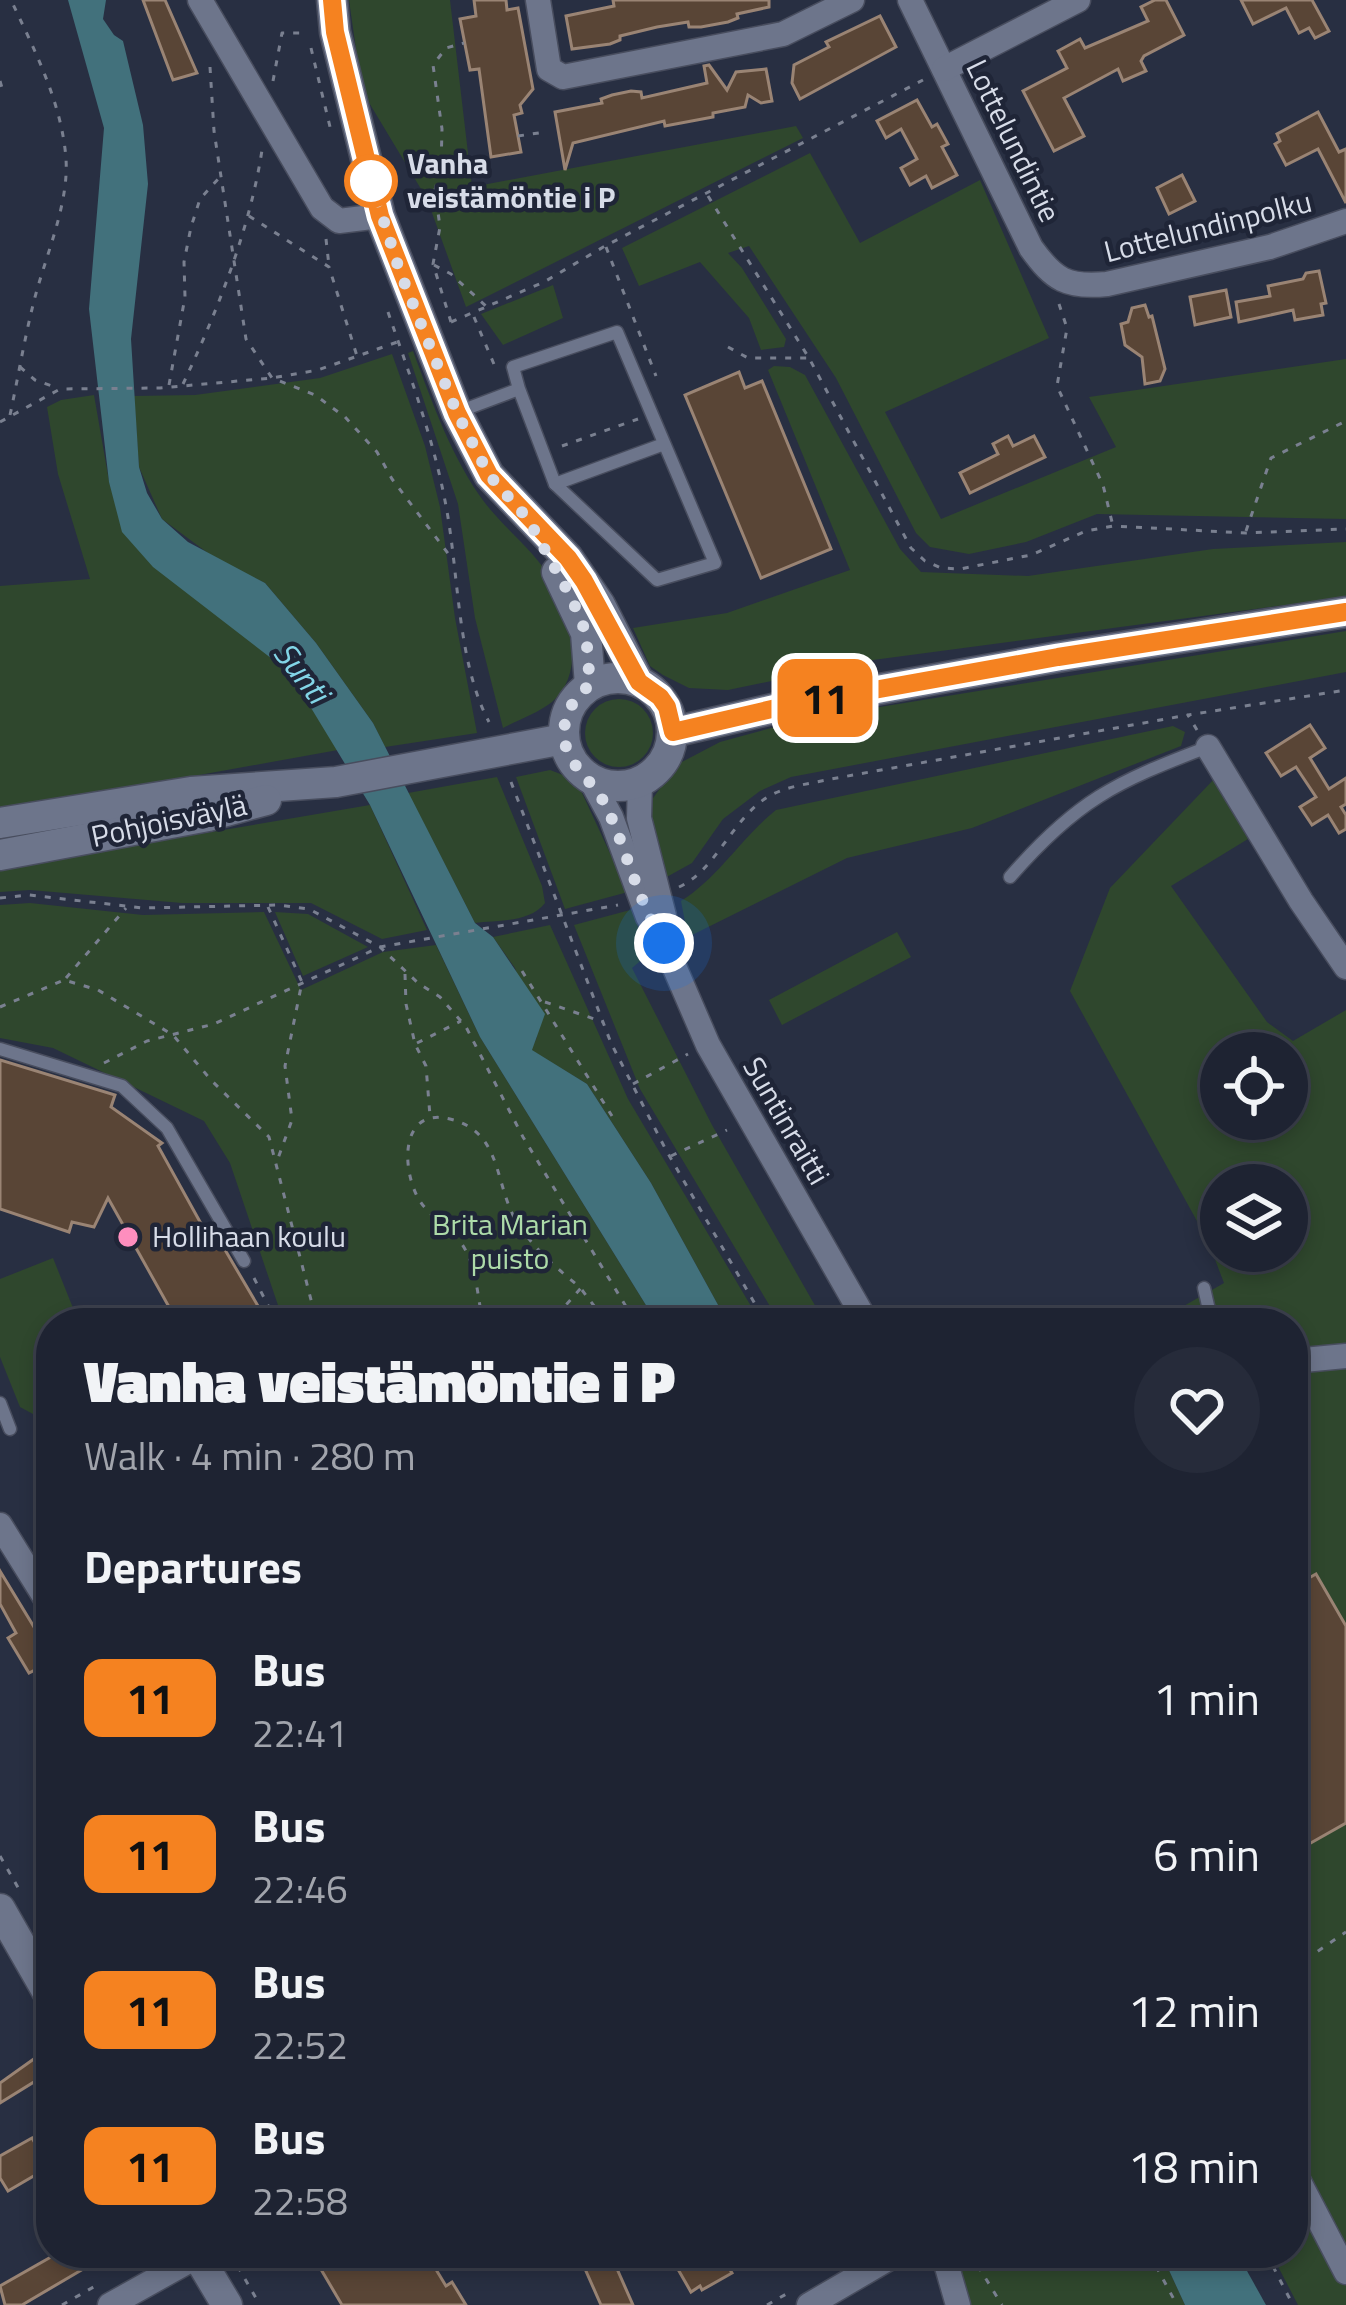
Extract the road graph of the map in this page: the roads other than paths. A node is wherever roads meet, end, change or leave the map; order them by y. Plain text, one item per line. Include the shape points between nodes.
1 (200, 0) edge
2 (332, 0) edge
3 (538, 0) edge
4 (852, 0) edge
5 (910, 0) edge
6 (1078, 0) edge
7 (944, 69) junction
8 (380, 216) junction
9 (1346, 221) edge
10 (1084, 286) joint
11 (512, 391) junction
12 (457, 413) junction
13 (664, 444) junction
14 (555, 484) junction
15 (528, 519) junction
16 (1346, 612) edge
17 (639, 682) junction
18 (590, 685) junction
19 (673, 732) junction
20 (564, 739) junction
21 (1208, 747) joint
22 (591, 780) junction
23 (336, 782) junction
24 (640, 782) junction
25 (0, 824) edge
26 (0, 855) edge
27 (1010, 877) dead end
28 (650, 896) junction
29 (1346, 967) edge
30 (0, 1049) edge
31 (244, 1261) road end
32 (1204, 1288) dead end
33 (858, 1308) edge
34 (1209, 1308) edge
35 (1346, 1356) edge
36 (1308, 1360) edge
37 (0, 1403) edge
38 (10, 1429) dead end
39 (0, 1525) edge
40 (36, 1583) edge
41 (0, 1909) edge
42 (36, 1973) edge
43 (1308, 2199) edge
44 (175, 2268) edge
45 (207, 2268) edge
46 (872, 2268) edge
47 (947, 2268) edge
48 (1346, 2272) edge
49 (110, 2305) edge
50 (227, 2305) edge
51 (809, 2305) edge
52 (958, 2305) edge

1 - 8 street via 322,208 339,221
2 - 8 main road
3 - 4 street via 549,69 562,77 783,34
5 - 7 street, Lottelundintie
6 - 7 street
7 - 10 street, Lottelundintie via 1031,248 1050,274
8 - 12 main road
9 - 10 street, Lottelundinpolku via 1270,247
11 - 12 lane
11 - 13 lane via 513,367 617,332
11 - 14 lane
12 - 15 main road via 489,475
13 - 14 lane
13 - 14 lane via 715,563 657,580
15 - 17 main road via 568,558
15 - 18 main road via 586,633
16 - 19 main road via 1036,661
17 - 18 main road
17 - 19 main road via 660,697
18 - 20 main road via 572,703
19 - 24 main road via 661,767
20 - 22 main road
20 - 23 main road, Pohjoisväylä
21 - 27 lane via 1097,794
21 - 29 street
22 - 24 main road
22 - 28 street, Suntinraitti
23 - 25 main road, Pohjoisväylä via 191,791
23 - 26 main road, Pohjoisväylä via 208,816
24 - 28 street, Suntinraitti
28 - 33 street, Suntinraitti via 708,1045
30 - 31 lane via 122,1086 167,1128
32 - 34 lane
35 - 36 street
37 - 38 lane
39 - 40 street
41 - 42 main road
43 - 48 street
44 - 49 street
45 - 50 main road
46 - 51 street
47 - 52 street

